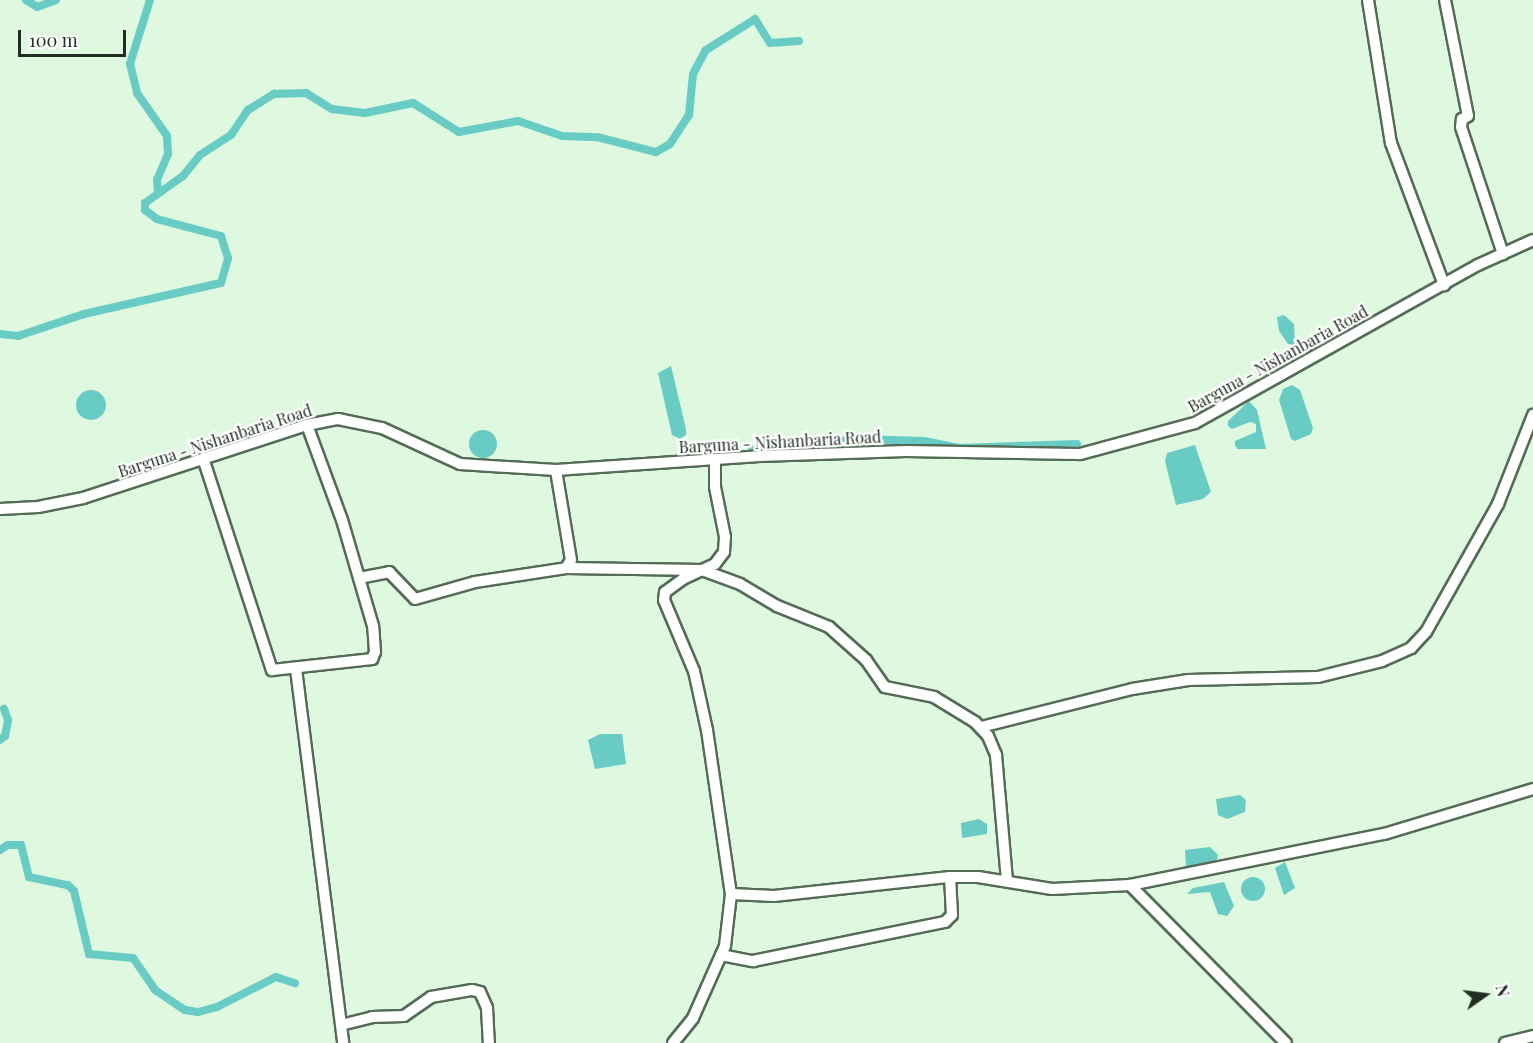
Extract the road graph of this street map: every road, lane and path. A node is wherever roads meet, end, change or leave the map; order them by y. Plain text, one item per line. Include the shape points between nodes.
1 (1368, 0) edge
2 (1445, 0) edge
3 (1533, 240) edge
4 (1503, 254) junction
5 (1444, 285) junction
6 (1533, 415) edge
7 (307, 425) junction
8 (715, 459) junction
9 (204, 462) junction
10 (556, 470) junction
11 (0, 509) edge
12 (566, 567) junction
13 (702, 570) junction
14 (359, 578) junction
15 (296, 669) junction
16 (981, 728) junction
17 (1533, 789) edge
18 (950, 877) junction
19 (1007, 881) junction
20 (1130, 885) junction
21 (731, 894) junction
22 (721, 955) junction
23 (341, 1025) junction
24 (1533, 1036) edge
25 (343, 1043) edge
26 (489, 1043) edge
27 (673, 1043) edge
28 (1286, 1043) edge
29 (1505, 1043) edge

1 - 5 street via 1391,143
2 - 4 street via 1468,116 1462,119 1461,127
3 - 4 street, Barguna - Nishanbaria Road
4 - 5 street, Barguna - Nishanbaria Road
5 - 8 street, Barguna - Nishanbaria Road via 1195,423 1135,442 1061,455 906,451
6 - 16 street via 1498,504 1431,623 1411,648 1382,661 1318,677 1188,680 1132,689
7 - 9 street, Barguna - Nishanbaria Road
7 - 10 street, Barguna - Nishanbaria Road via 338,419 382,428 460,464
7 - 14 street
8 - 10 street, Barguna - Nishanbaria Road
8 - 13 street via 724,552 715,564
9 - 11 street, Barguna - Nishanbaria Road via 83,498 38,507
9 - 15 street via 268,664 277,671
10 - 12 street via 571,560
12 - 13 street
12 - 14 street via 475,582 415,598 389,572
13 - 16 street via 829,627 866,660 885,687 934,697
13 - 21 street via 665,592 664,600 694,671 708,730
14 - 15 street via 373,626 374,656
15 - 23 street
16 - 19 street via 996,755
17 - 20 street via 1384,834
18 - 19 street
18 - 21 street via 774,896
18 - 22 street via 952,915 945,922 753,961
19 - 20 street via 1052,889
20 - 28 street
21 - 22 street
22 - 27 street via 693,1018
23 - 25 street
23 - 26 street via 372,1017 404,1016 431,997 472,990 480,992 488,1008
24 - 29 street

